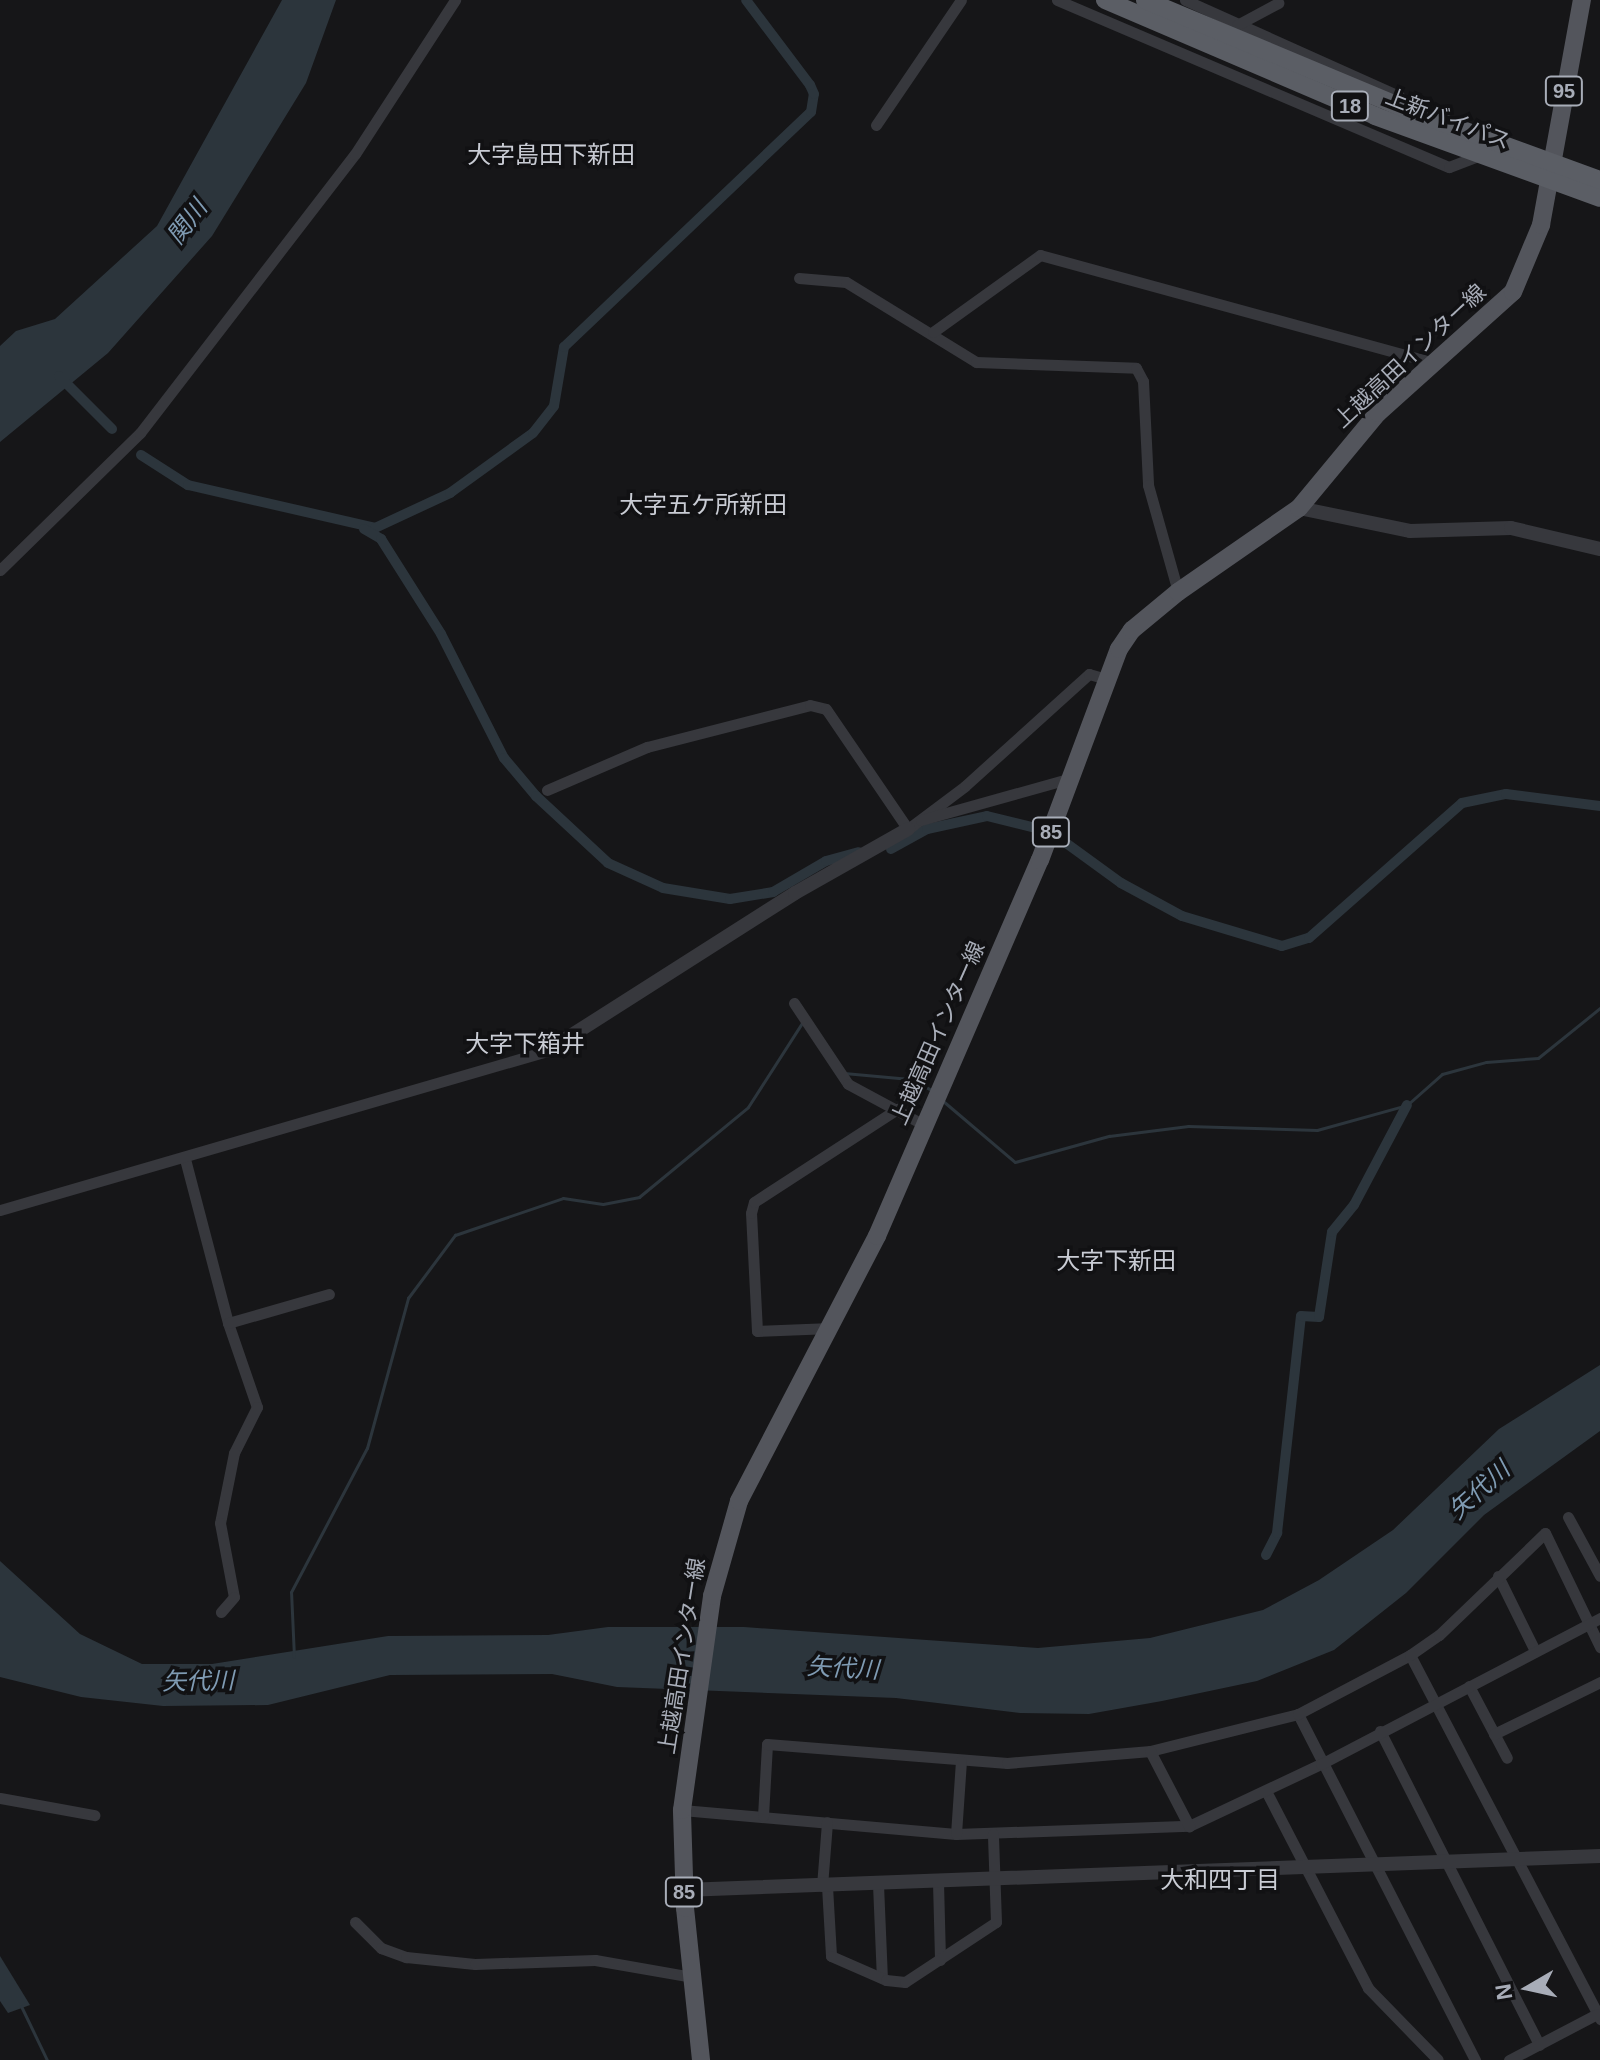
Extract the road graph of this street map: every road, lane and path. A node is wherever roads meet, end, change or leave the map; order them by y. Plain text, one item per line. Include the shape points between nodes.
1 (455, 0) edge
2 (961, 0) edge
3 (1057, 0) edge
4 (1105, 0) edge
5 (1145, 0) edge
6 (1185, 0) edge
7 (1582, 0) edge
8 (1278, 3) dead end
9 (1237, 25) junction
10 (1405, 109) junction
11 (876, 125) dead end
12 (1477, 156) junction
13 (1548, 173) junction
14 (1600, 180) edge
15 (1600, 198) edge
16 (799, 278) dead end
17 (933, 332) junction
18 (1436, 363) junction
19 (1299, 508) junction
20 (1600, 549) edge
21 (0, 570) edge
22 (1178, 592) junction
23 (1107, 679) junction
24 (1071, 778) junction
25 (547, 790) dead end
26 (914, 825) junction
27 (794, 1003) dead end
28 (547, 1051) joint
29 (897, 1109) junction
30 (924, 1125) junction
31 (185, 1159) junction
32 (0, 1210) edge
33 (329, 1294) dead end
34 (228, 1323) junction
35 (831, 1328) junction
36 (1568, 1517) dead end
37 (1498, 1576) junction
38 (1600, 1576) edge
39 (221, 1612) dead end
40 (1600, 1618) edge
41 (1588, 1625) junction
42 (1600, 1647) edge
43 (1535, 1651) junction
44 (1410, 1655) junction
45 (1600, 1682) edge
46 (1469, 1686) junction
47 (1434, 1704) junction
48 (1298, 1714) junction
49 (1380, 1731) junction
50 (1494, 1734) junction
51 (1150, 1751) junction
52 (1507, 1758) dead end
53 (961, 1761) junction
54 (1321, 1764) junction
55 (1266, 1791) junction
56 (0, 1798) edge
57 (682, 1810) junction
58 (94, 1815) dead end
59 (763, 1816) junction
60 (827, 1822) junction
61 (1189, 1826) junction
62 (956, 1834) junction
63 (993, 1834) junction
64 (1600, 1856) edge
65 (1518, 1858) junction
66 (1446, 1864) junction
67 (1378, 1867) junction
68 (1305, 1868) junction
69 (994, 1881) junction
70 (938, 1882) junction
71 (878, 1884) junction
72 (825, 1886) junction
73 (684, 1890) junction
74 (355, 1922) dead end
75 (940, 1960) junction
76 (692, 1977) junction
77 (882, 1978) junction
78 (1599, 2017) edge
79 (1539, 2045) junction
80 (701, 2060) edge
81 (1438, 2060) edge
82 (1475, 2060) edge
83 (1509, 2060) edge

1 - 21 street via 355,154 140,433
2 - 11 street
3 - 12 street via 1449,167
4 - 12 highway, 上新バイパス / 18
5 - 10 highway, 上新バイパス / 18
6 - 9 street via 1219,21
7 - 13 main road, 95
8 - 9 street
9 - 10 street via 1399,96
10 - 13 highway, 上新バイパス / 18
12 - 13 highway, 上新バイパス / 18
13 - 14 highway, 上新バイパス / 18
13 - 15 highway, 上新バイパス / 18
13 - 18 main road, 上越高田インター線 / 85 via 1538,239 1519,283
16 - 17 street via 846,282
17 - 18 street via 1040,255
17 - 22 street via 976,362 1136,368 1143,381 1148,485
18 - 19 main road, 上越高田インター線 / 85 via 1358,434
19 - 20 street via 1410,531 1511,528
19 - 22 main road, 上越高田インター線 / 85
22 - 23 main road, 上越高田インター線 / 85 via 1125,638
23 - 24 main road, 上越高田インター線 / 85
23 - 26 street via 1089,674
24 - 26 street
24 - 30 main road, 上越高田インター線 / 85 via 979,1006
25 - 26 street via 647,747 810,705 826,709
26 - 28 street via 795,893
27 - 29 street via 848,1084
28 - 31 street
29 - 30 street
29 - 35 street via 754,1202 757,1331
30 - 35 main road, 上越高田インター線 / 85
31 - 32 street
31 - 34 street
33 - 34 street
34 - 39 street via 257,1407 234,1453 220,1523 234,1597
35 - 57 main road, 上越高田インター線 / 85 via 739,1501 711,1606
36 - 38 street
37 - 41 street via 1545,1533
37 - 43 street
37 - 44 street via 1439,1635
40 - 41 street
41 - 42 street
41 - 43 street
43 - 46 street
44 - 47 street
44 - 48 street
45 - 50 street
46 - 47 street
46 - 50 street
47 - 49 street
47 - 65 street
48 - 51 street
48 - 54 street
49 - 54 street
49 - 66 street
50 - 52 street
51 - 53 street via 1038,1762
51 - 61 street
53 - 59 street via 767,1744
53 - 62 street
54 - 55 street
54 - 67 street
55 - 61 street
55 - 68 street
56 - 58 street
57 - 59 street
57 - 73 main road, 上越高田インター線 / 85
59 - 60 street
60 - 62 street
60 - 72 street
61 - 63 street
62 - 63 street
63 - 69 street
64 - 65 street
65 - 66 street
65 - 78 street
66 - 67 street
66 - 79 street
67 - 68 street
67 - 82 street
68 - 69 street
68 - 81 street via 1368,1988
69 - 70 street
69 - 75 street via 996,1922
70 - 71 street
70 - 75 street
71 - 72 street
71 - 77 street
72 - 73 street
72 - 77 street via 831,1956
73 - 76 main road, 上越高田インター線 / 85
74 - 76 street via 381,1948 406,1957 475,1964 595,1960
75 - 77 street via 905,1982
76 - 80 main road, 上越高田インター線 / 85
78 - 79 street
79 - 83 street

